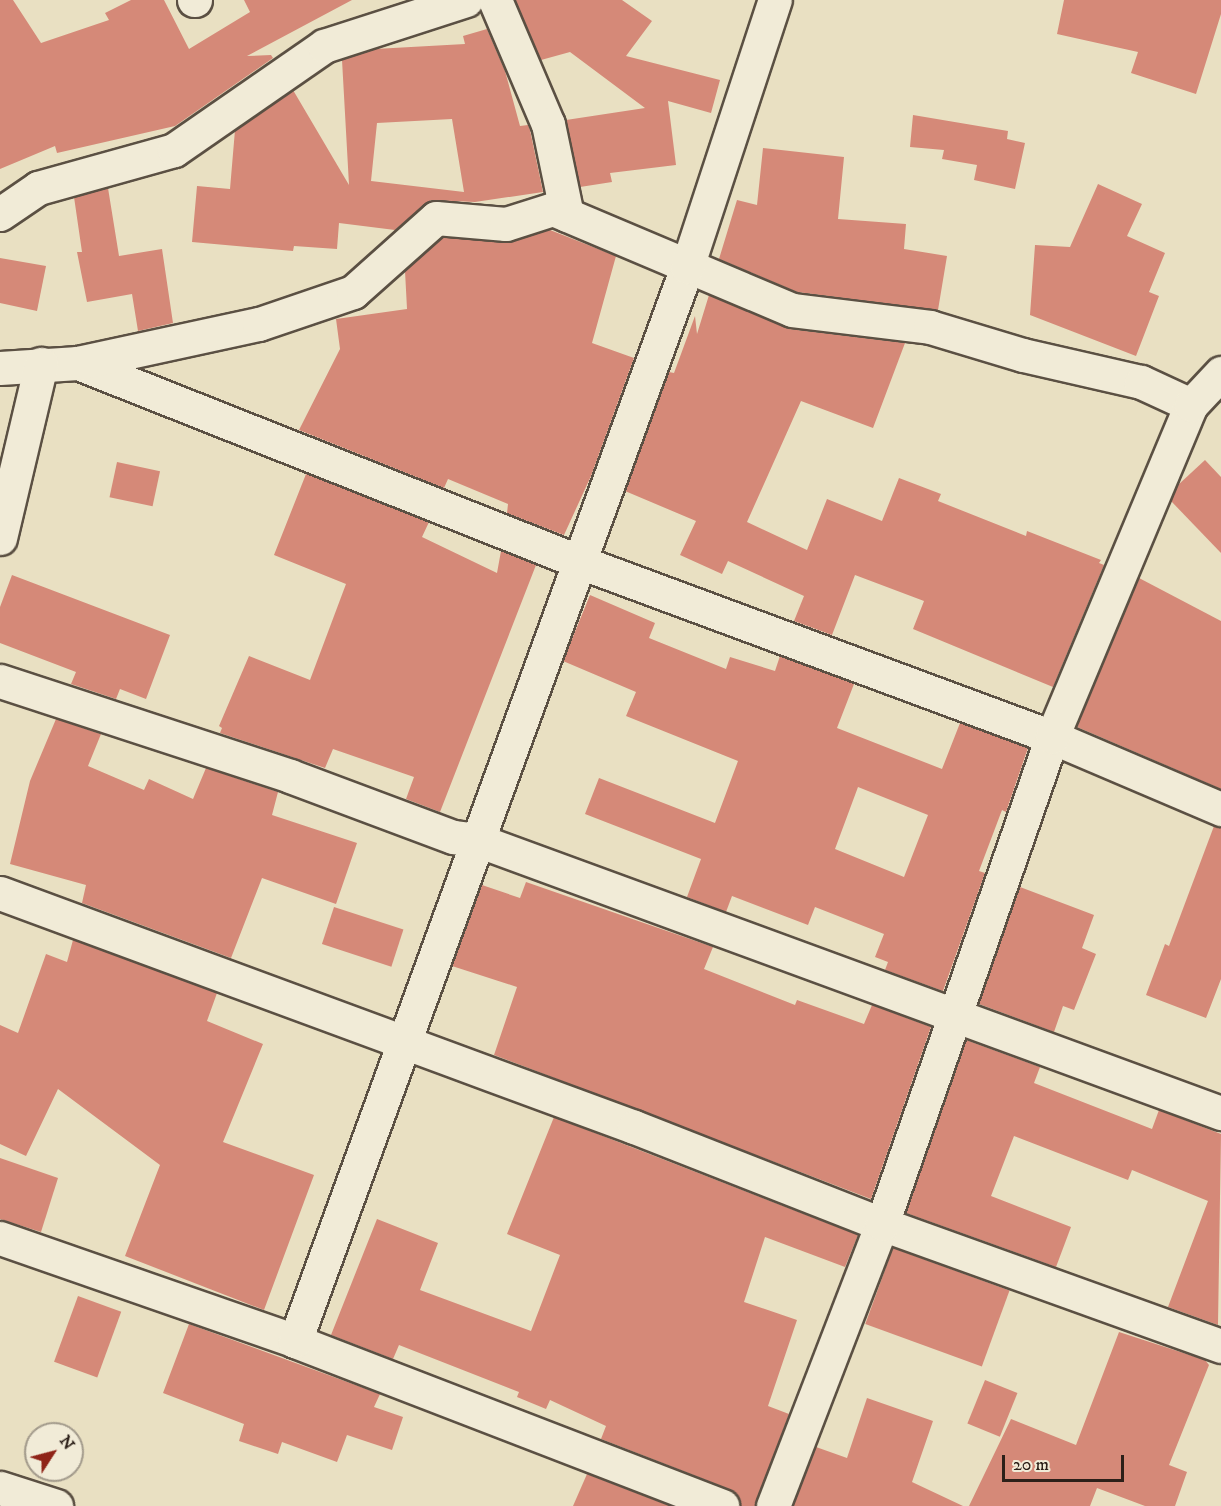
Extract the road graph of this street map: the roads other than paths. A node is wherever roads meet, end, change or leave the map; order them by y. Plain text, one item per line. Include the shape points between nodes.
1 (466, 0) edge
2 (495, 0) edge
3 (775, 0) edge
4 (0, 214) edge
5 (567, 215) junction
6 (687, 267) junction
7 (78, 363) junction
8 (41, 364) junction
9 (0, 368) edge
10 (1221, 373) edge
11 (1191, 405) junction
12 (0, 538) edge
13 (580, 562) junction
14 (0, 681) edge
15 (1052, 737) junction
16 (1221, 809) edge
17 (477, 840) junction
18 (0, 893) edge
19 (952, 1016) junction
20 (406, 1043) junction
21 (1221, 1113) edge
22 (882, 1224) junction
23 (0, 1238) edge
24 (295, 1341) junction
25 (1221, 1346) edge
26 (0, 1488) edge
27 (56, 1506) edge
28 (722, 1506) edge
29 (773, 1506) edge

1 - 4 street via 324,46 174,150 38,188
2 - 5 street via 548,124
3 - 6 street
5 - 6 street
5 - 7 street via 553,209 506,224 436,218 353,291 259,324
6 - 11 street via 792,310 930,327 1023,355 1141,382
6 - 13 street
7 - 8 street
7 - 13 street
8 - 9 street
8 - 12 street
10 - 11 street
11 - 15 street
13 - 15 street
13 - 17 street
14 - 17 street via 290,776 453,837
15 - 16 street
15 - 19 street
17 - 19 street
17 - 20 street
18 - 20 street
19 - 21 street
19 - 22 street
20 - 22 street
20 - 24 street
22 - 25 street
22 - 29 street
23 - 24 street
24 - 28 street
26 - 27 street

